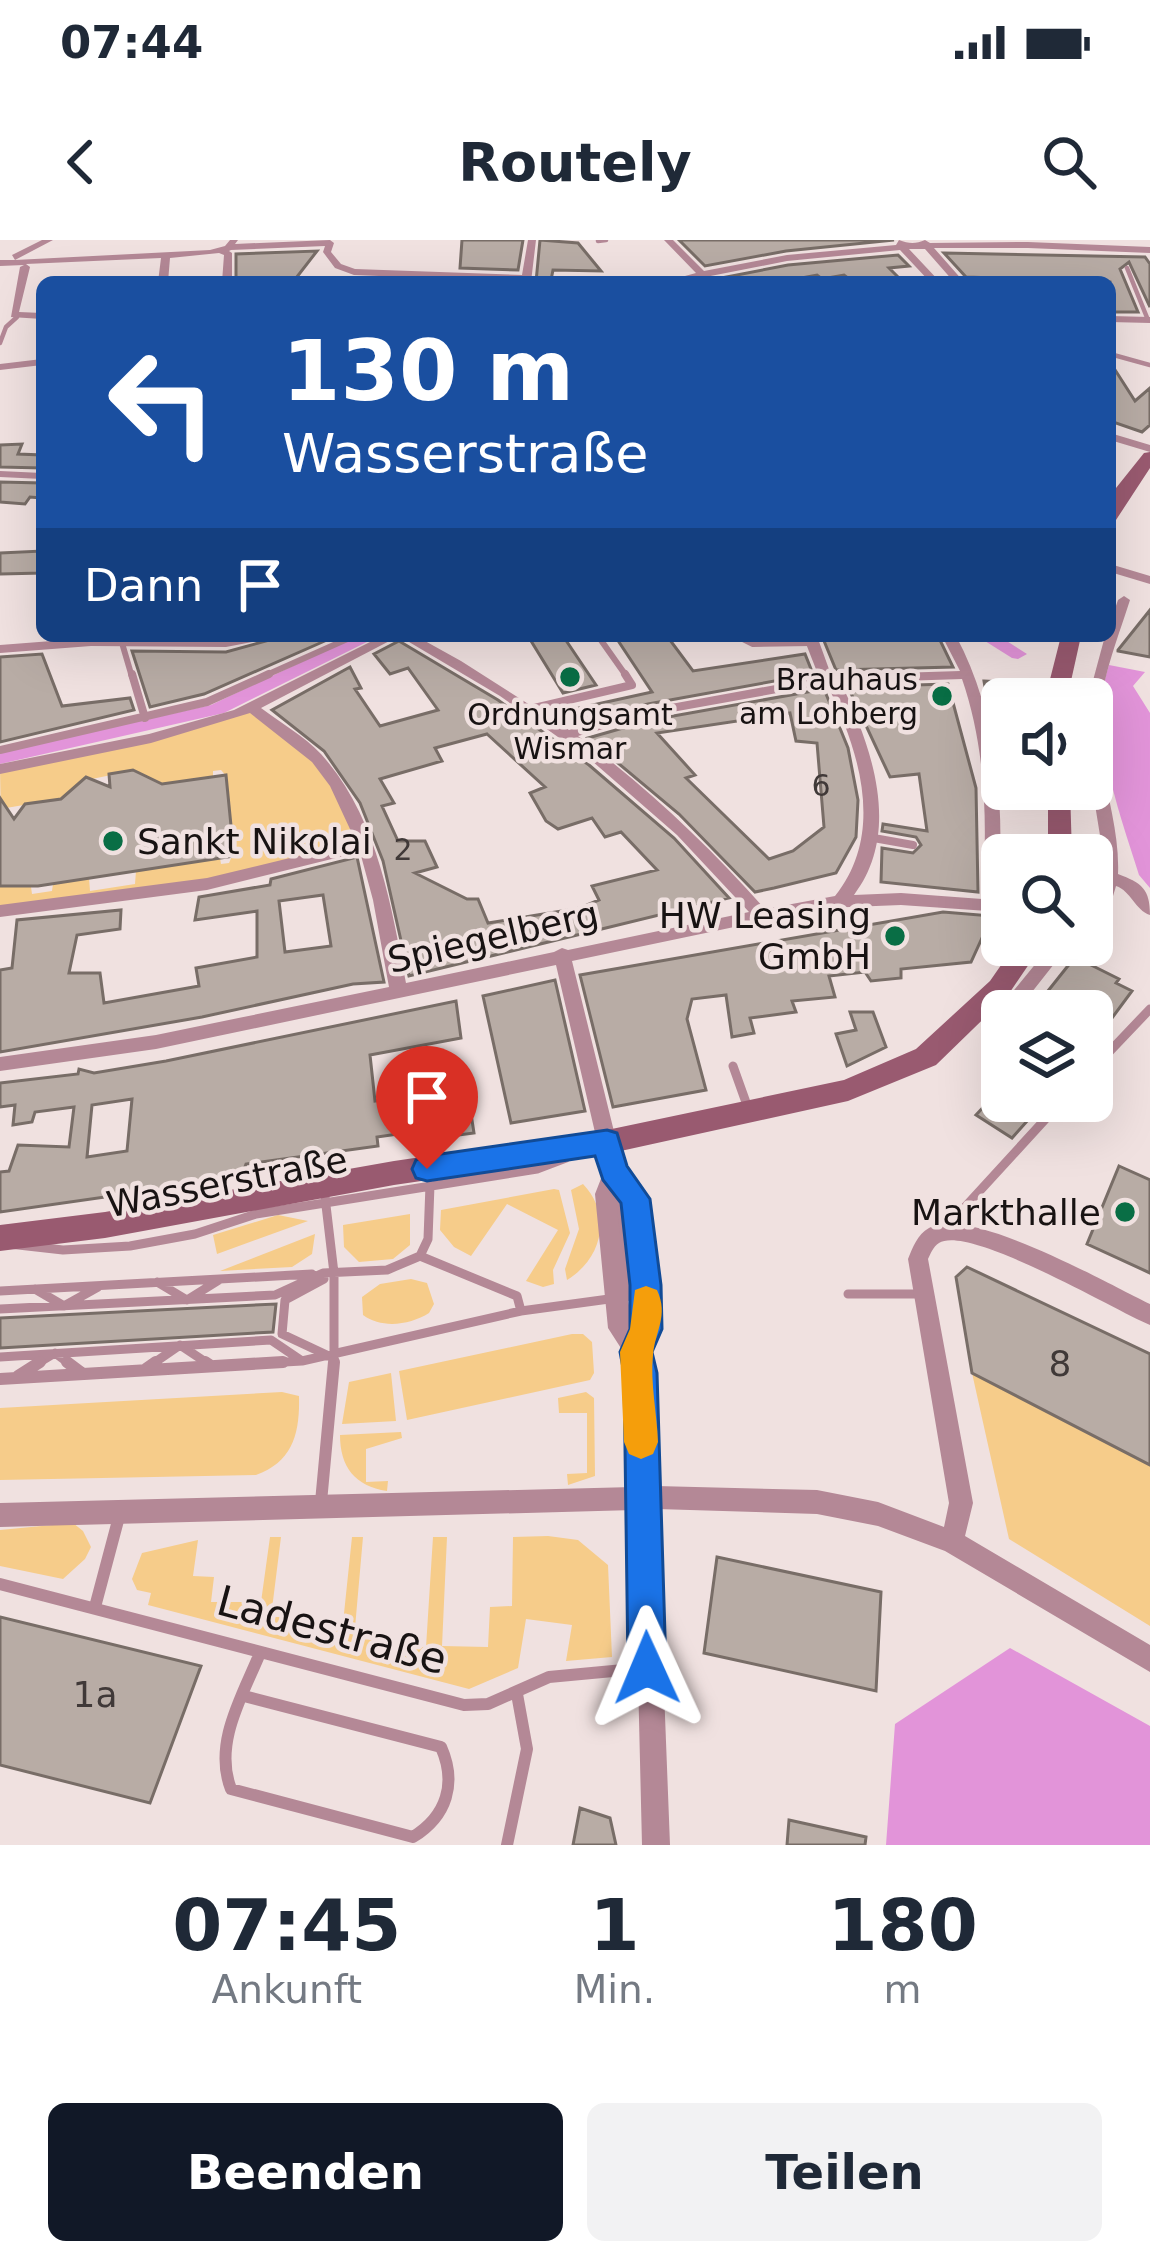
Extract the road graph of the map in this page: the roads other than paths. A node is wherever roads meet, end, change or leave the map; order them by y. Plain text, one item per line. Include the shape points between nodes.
1 (49, 240) edge
2 (532, 240) edge
3 (668, 240) edge
4 (332, 241) edge
5 (907, 242) edge
6 (925, 243) edge
7 (228, 246) edge
8 (1150, 250) edge
9 (166, 257) junction
10 (19, 260) junction
11 (0, 263) edge
12 (1127, 268) dead end
13 (349, 271) junction
14 (164, 276) edge
15 (227, 276) edge
16 (345, 276) edge
17 (394, 276) edge
18 (526, 276) edge
19 (700, 276) edge
20 (931, 276) edge
21 (953, 276) edge
22 (36, 316) edge
23 (17, 317) junction
24 (1116, 319) edge
25 (1149, 320) edge
26 (0, 343) edge
27 (1116, 356) edge
28 (36, 363) edge
29 (1150, 365) edge
30 (0, 367) edge
31 (1116, 439) edge
32 (1150, 453) edge
33 (0, 474) edge
34 (36, 476) edge
35 (1116, 503) edge
36 (1116, 570) edge
37 (1150, 580) edge
38 (1123, 610) dead end
39 (1116, 626) edge
40 (64, 642) edge
41 (114, 642) edge
42 (231, 642) edge
43 (342, 642) edge
44 (380, 642) edge
45 (418, 642) edge
46 (602, 642) edge
47 (811, 642) edge
48 (952, 642) edge
49 (1070, 642) edge
50 (1109, 642) edge
51 (122, 643) junction
52 (0, 649) edge
53 (966, 675) junction
54 (1062, 678) edge
55 (832, 679) junction
56 (251, 707) junction
57 (530, 709) junction
58 (146, 720) junction
59 (566, 735) junction
60 (0, 750) edge
61 (0, 769) edge
62 (995, 834) edge
63 (1112, 834) edge
64 (868, 837) junction
65 (365, 845) junction
66 (913, 845) dead end
67 (1113, 878) edge
68 (840, 901) junction
69 (981, 903) edge
70 (13, 907) edge
71 (1150, 909) edge
72 (761, 915) junction
73 (562, 954) junction
74 (1015, 966) edge
75 (1044, 966) edge
76 (1025, 990) edge
77 (399, 992) junction
78 (1150, 1009) edge
79 (1113, 1048) edge
80 (0, 1064) edge
81 (733, 1066) dead end
82 (750, 1113) junction
83 (1043, 1122) edge
84 (610, 1156) junction
85 (430, 1184) junction
86 (325, 1193) junction
87 (943, 1231) junction
88 (0, 1240) edge
89 (420, 1256) junction
90 (329, 1273) junction
91 (221, 1279) junction
92 (157, 1282) junction
93 (100, 1286) junction
94 (35, 1289) junction
95 (0, 1291) edge
96 (848, 1294) dead end
97 (926, 1294) junction
98 (635, 1297) junction
99 (187, 1300) junction
100 (64, 1306) junction
101 (0, 1310) edge
102 (521, 1311) junction
103 (1150, 1316) edge
104 (180, 1346) junction
105 (55, 1353) junction
106 (0, 1357) edge
107 (333, 1358) junction
108 (302, 1360) junction
109 (211, 1366) junction
110 (144, 1370) junction
111 (83, 1374) junction
112 (15, 1378) junction
113 (0, 1379) edge
114 (643, 1498) junction
115 (321, 1506) junction
116 (121, 1509) junction
117 (0, 1515) edge
118 (952, 1542) junction
119 (0, 1584) edge
120 (95, 1607) junction
121 (260, 1653) junction
122 (1150, 1659) edge
123 (647, 1668) junction
124 (517, 1694) junction
125 (244, 1696) junction
126 (507, 1845) edge
127 (656, 1845) edge

1 - 10 street
2 - 18 street
3 - 19 street
4 - 7 street
4 - 13 street via 332,262
5 - 6 street
5 - 19 street
5 - 20 street
6 - 8 street
6 - 21 street
7 - 9 street
7 - 15 street
9 - 10 street
9 - 14 street
10 - 11 street
10 - 23 street
12 - 25 lane
13 - 16 street
13 - 17 street
22 - 23 street
23 - 26 lane
24 - 25 street
27 - 29 lane
28 - 30 street
31 - 32 street
32 - 35 street
33 - 34 street
36 - 37 street
38 - 39 street
40 - 52 street
41 - 51 street
42 - 51 street
43 - 58 lane via 255,684
44 - 56 street
45 - 57 street
46 - 57 lane via 632,685
47 - 55 street
48 - 53 street
49 - 54 street
50 - 63 street via 1089,686
51 - 58 lane
53 - 55 street
53 - 62 street
55 - 59 street
55 - 64 street via 871,784
56 - 61 street via 152,738
56 - 65 street via 316,758
57 - 59 street
58 - 60 lane
59 - 72 street via 666,811
64 - 66 lane
64 - 68 street via 862,872
65 - 70 street via 207,884
65 - 77 street
67 - 71 street via 1131,885
68 - 69 street, Spiegelberg
68 - 72 street, Spiegelberg
72 - 73 street, Spiegelberg
73 - 77 street, Spiegelberg
73 - 84 street
74 - 82 street, Wasserstraße via 926,1057 848,1090
75 - 76 street
77 - 80 street, Spiegelberg via 156,1042
78 - 79 lane
81 - 82 lane
82 - 84 street, Wasserstraße
83 - 87 lane
84 - 85 lane, Wasserstraße
84 - 86 street, Wasserstraße
84 - 98 street via 605,1194
84 - 98 street via 635,1199
85 - 86 lane, Wasserstraße
85 - 89 lane
86 - 88 street, Wasserstraße
86 - 90 lane
87 - 97 street via 925,1242 918,1259
87 - 103 street via 975,1234
89 - 90 lane via 387,1270
89 - 102 lane via 517,1296
90 - 91 lane
90 - 99 lane via 274,1295
90 - 107 lane
90 - 107 lane via 285,1300 282,1334
91 - 92 lane
91 - 99 lane
92 - 93 lane
92 - 99 lane
93 - 94 lane
93 - 100 lane
94 - 95 lane
94 - 100 lane
96 - 97 lane
97 - 118 street via 961,1503
98 - 102 lane
98 - 114 street via 646,1329 636,1352
99 - 100 lane
100 - 101 lane
102 - 107 lane
104 - 105 lane
104 - 108 lane via 271,1340
104 - 109 lane
104 - 110 lane
105 - 106 lane
105 - 111 lane
105 - 112 lane
107 - 108 lane
107 - 115 lane
108 - 109 lane
109 - 110 lane
110 - 111 lane
111 - 112 lane
112 - 113 lane
114 - 115 street
114 - 118 street via 817,1502
114 - 123 street
115 - 116 street
116 - 117 street
116 - 120 lane
118 - 122 street
119 - 120 lane, Ladestraße
120 - 121 lane, Ladestraße
121 - 124 lane, Ladestraße via 464,1705
121 - 125 lane
123 - 124 lane, Ladestraße via 550,1677
123 - 127 street
124 - 126 lane via 527,1749
125 - 125 lane via 224,1754 231,1789 413,1837 442,1815 450,1783 441,1747

